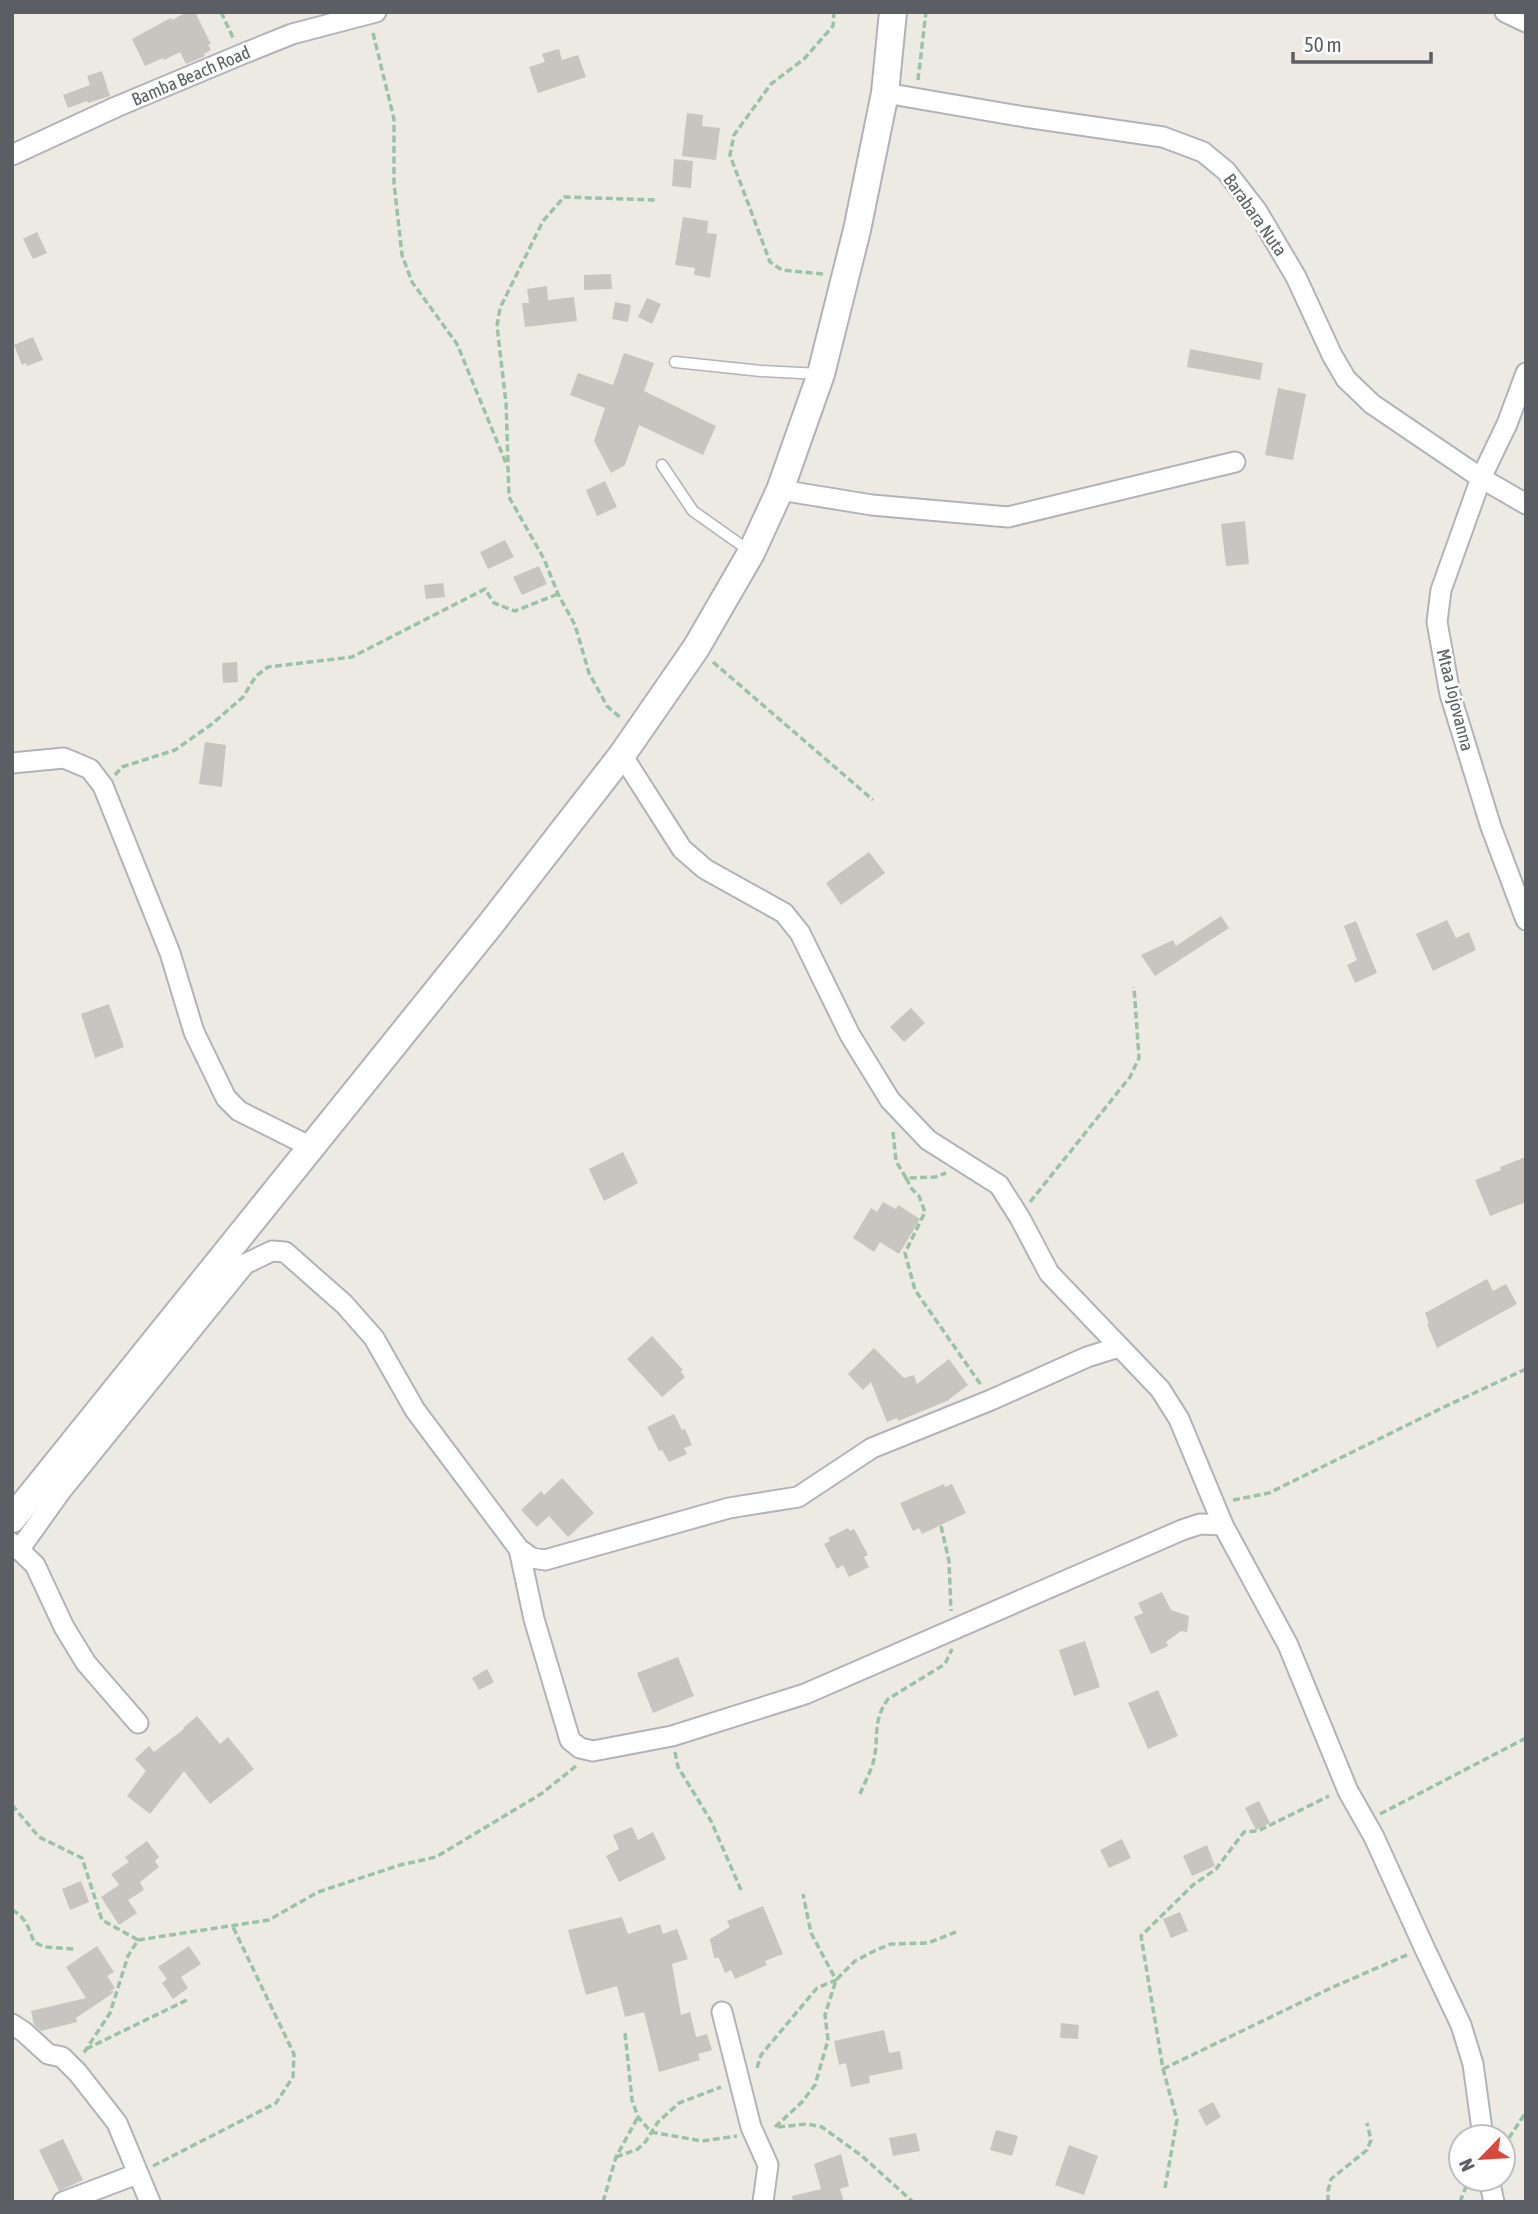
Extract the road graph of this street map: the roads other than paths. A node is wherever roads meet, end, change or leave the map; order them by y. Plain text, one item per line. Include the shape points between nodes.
1 (893, 12) edge
2 (1505, 12) edge
3 (367, 13) edge
4 (1526, 22) edge
5 (885, 93) junction
6 (12, 155) edge
7 (675, 362) dead end
8 (1526, 373) edge
9 (821, 374) junction
10 (1235, 463) dead end
11 (662, 465) dead end
12 (1481, 478) junction
13 (780, 490) junction
14 (1526, 504) edge
15 (751, 553) junction
16 (622, 755) junction
17 (12, 763) edge
18 (1526, 920) edge
19 (311, 1147) junction
20 (1119, 1347) junction
21 (12, 1518) edge
22 (1223, 1525) junction
23 (16, 1547) edge
24 (519, 1549) junction
25 (138, 1723) dead end
26 (723, 2012) dead end
27 (12, 2024) edge
28 (1480, 2123) edge
29 (136, 2175) junction
30 (63, 2202) edge
31 (149, 2202) edge
32 (763, 2202) edge

1 - 5 main road
2 - 4 street
3 - 6 street, Bamba Beach Road via 292,34
5 - 9 main road
5 - 12 street, Barabara Nuta via 1163,138 1203,152 1226,171 1257,211 1296,277 1346,379 1372,404
7 - 9 lane
8 - 12 street, Mtaa Jojovanna
9 - 13 main road
10 - 13 street via 1008,517 872,505
11 - 15 lane via 693,511
12 - 14 street, Barabara Nuta
12 - 18 street, Mtaa Jojovanna via 1441,590 1437,622 1450,694 1491,827
13 - 15 main road
15 - 16 main road via 696,648
16 - 19 main road
16 - 20 street via 682,849 705,869 784,913 800,933 850,1035 890,1100 928,1140 999,1185 1049,1273
17 - 19 street via 64,758 90,769 103,786 170,953 194,1032 226,1098 239,1111
19 - 21 main road
20 - 22 street via 1160,1389 1180,1419
20 - 24 street via 872,1448 798,1497 729,1508 545,1560 532,1559
22 - 24 street via 1200,1524 1182,1530 805,1694 672,1736 593,1751 570,1740 534,1619
22 - 28 street via 1288,1645 1348,1791 1461,2025 1473,2064
23 - 24 street via 245,1264 272,1251 285,1252 344,1304 374,1338 415,1410
23 - 25 street via 35,1565 86,1663
26 - 32 street via 753,2134 768,2165
27 - 29 street via 78,2073 117,2123
29 - 30 street
29 - 31 street

